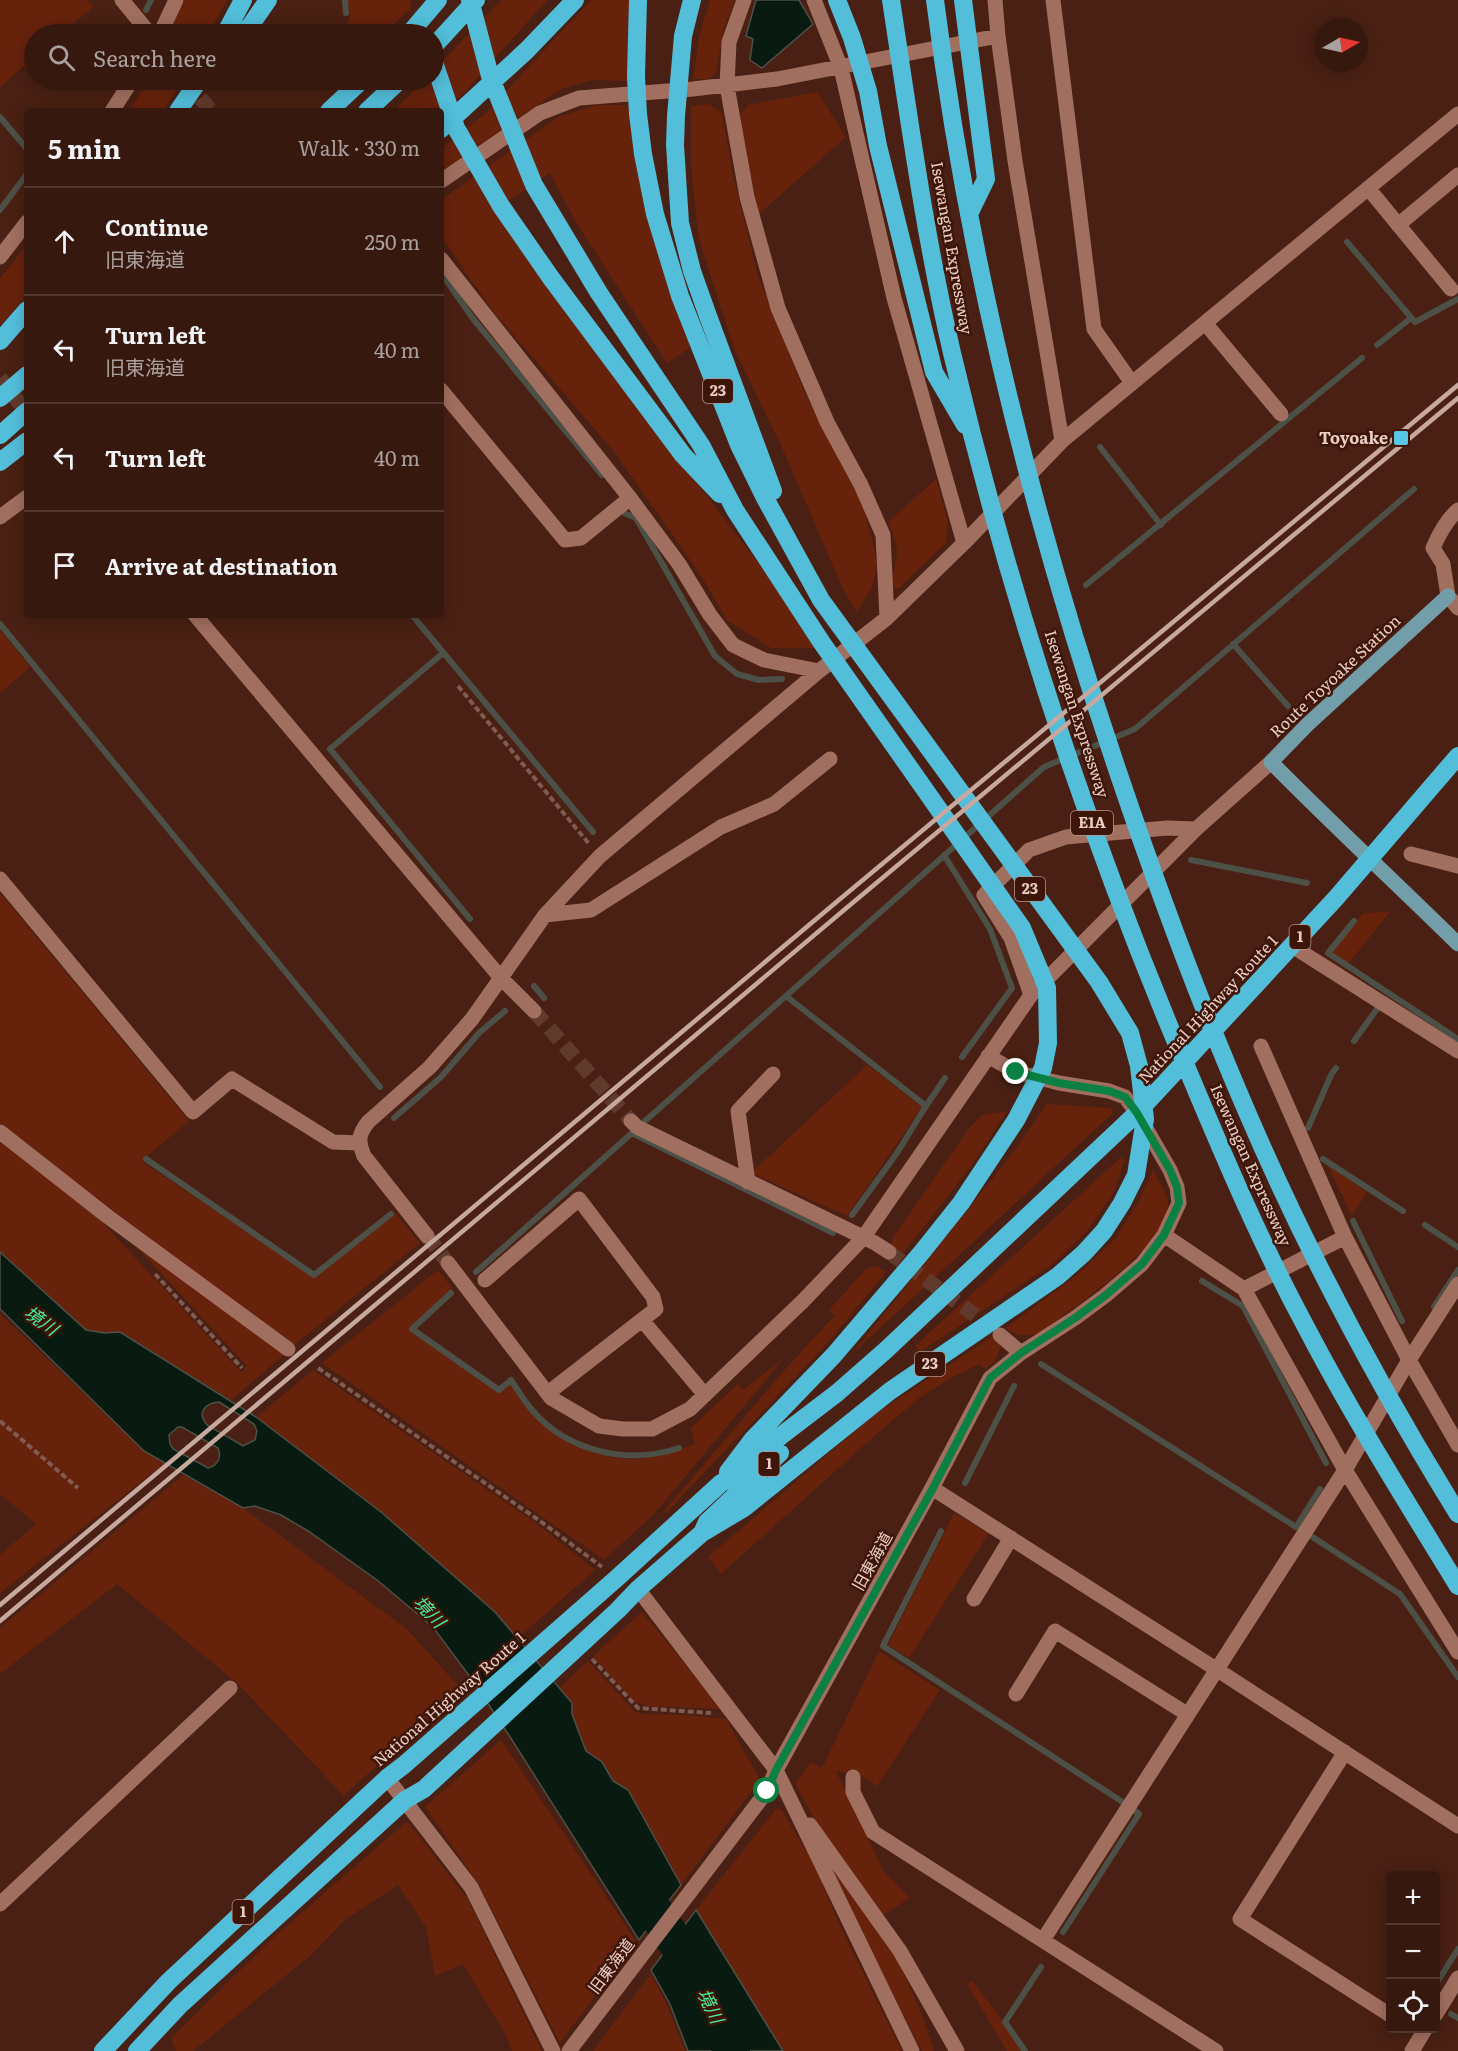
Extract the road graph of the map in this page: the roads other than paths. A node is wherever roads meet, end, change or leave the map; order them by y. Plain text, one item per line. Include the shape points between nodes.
1 (122, 0) edge
2 (176, 0) edge
3 (243, 0) edge
4 (268, 0) edge
5 (419, 0) edge
6 (438, 0) edge
7 (470, 0) edge
8 (476, 0) edge
9 (559, 0) edge
10 (575, 0) edge
11 (638, 0) edge
12 (648, 0) edge
13 (692, 0) edge
14 (744, 0) edge
15 (814, 0) edge
16 (837, 0) edge
17 (891, 0) edge
18 (935, 0) edge
19 (963, 0) edge
20 (995, 0) edge
21 (1053, 0) edge
22 (142, 24) edge
23 (165, 24) edge
24 (230, 24) edge
25 (251, 24) edge
26 (418, 24) edge
27 (424, 24) edge
28 (444, 35) edge
29 (998, 36) junction
30 (841, 68) junction
31 (640, 76) junction
32 (727, 86) junction
33 (126, 90) edge
34 (192, 90) edge
35 (351, 90) edge
36 (389, 90) edge
37 (443, 90) edge
38 (114, 108) edge
39 (180, 108) edge
40 (332, 108) edge
41 (370, 108) edge
42 (1458, 114) edge
43 (444, 126) edge
44 (444, 126) edge
45 (1458, 175) edge
46 (444, 179) edge
47 (1368, 188) junction
48 (969, 214) junction
49 (1398, 225) junction
50 (24, 226) edge
51 (0, 257) edge
52 (444, 263) edge
53 (1451, 289) dead end
54 (24, 313) edge
55 (1205, 323) junction
56 (0, 341) edge
57 (24, 378) edge
58 (1132, 383) junction
59 (444, 394) edge
60 (0, 398) edge
61 (24, 414) edge
62 (1281, 414) dead end
63 (0, 435) edge
64 (1062, 441) junction
65 (975, 442) junction
66 (24, 443) edge
67 (0, 462) edge
68 (630, 498) junction
69 (24, 499) edge
70 (735, 510) junction
71 (1458, 510) edge
72 (0, 517) edge
73 (964, 543) junction
74 (1455, 597) edge
75 (820, 600) junction
76 (198, 618) edge
77 (887, 618) junction
78 (819, 671) junction
79 (1458, 756) edge
80 (830, 759) dead end
81 (1271, 762) junction
82 (1196, 829) junction
83 (1411, 854) dead end
84 (1370, 860) junction
85 (1458, 866) edge
86 (0, 879) edge
87 (545, 915) junction
88 (1458, 944) edge
89 (1292, 946) junction
90 (501, 978) junction
91 (1031, 995) junction
92 (534, 1011) tunnel mouth
93 (1261, 1046) dead end
94 (1458, 1051) edge
95 (988, 1056) junction
96 (773, 1074) dead end
97 (1137, 1113) junction
98 (631, 1120) tunnel mouth
99 (0, 1132) edge
100 (359, 1143) junction
101 (748, 1182) junction
102 (1164, 1235) junction
103 (427, 1236) tunnel mouth
104 (1345, 1237) junction
105 (863, 1238) junction
106 (890, 1252) tunnel mouth
107 (448, 1263) tunnel mouth
108 (484, 1280) dead end
109 (1458, 1284) edge
110 (1244, 1289) junction
111 (642, 1320) junction
112 (1000, 1335) tunnel mouth
113 (288, 1349) dead end
114 (1021, 1353) junction
115 (1409, 1360) junction
116 (548, 1393) junction
117 (837, 1393) junction
118 (705, 1395) junction
119 (1458, 1444) edge
120 (1345, 1470) junction
121 (720, 1484) junction
122 (933, 1488) junction
123 (1458, 1514) edge
124 (702, 1533) junction
125 (1011, 1538) junction
126 (1458, 1586) edge
127 (638, 1589) junction
128 (974, 1599) dead end
129 (1458, 1652) edge
130 (1216, 1669) junction
131 (230, 1688) dead end
132 (1016, 1694) dead end
133 (1187, 1714) junction
134 (1345, 1752) junction
135 (776, 1770) junction
136 (853, 1777) dead end
137 (387, 1778) junction
138 (785, 1789) junction
139 (405, 1800) junction
140 (1458, 1826) edge
141 (0, 1904) edge
142 (1043, 1940) junction
143 (1458, 1978) edge
144 (1440, 2007) edge
145 (1386, 2012) edge
146 (1423, 2033) edge
147 (103, 2051) edge
148 (137, 2051) edge
149 (553, 2051) edge
150 (569, 2051) edge
151 (912, 2051) edge
152 (957, 2051) edge
153 (1216, 2051) edge
154 (1412, 2051) edge

1 - 22 street
2 - 23 street
3 - 24 highway
4 - 25 highway
5 - 27 highway
6 - 26 highway
7 - 70 highway, 23 via 490,76 534,185 599,293 701,445
8 - 28 highway
9 - 43 highway
10 - 44 highway
11 - 31 highway, 23
12 - 31 highway, 23
13 - 75 highway via 683,36 676,116 680,223 692,271 778,504
14 - 32 street via 729,42
15 - 30 street
16 - 65 highway via 868,91 934,372
17 - 65 highway, Isewangan Expressway / E1A via 930,244
18 - 48 highway, Isewangan Expressway / E1A
19 - 48 highway via 986,179
20 - 29 street
21 - 58 street via 1094,329
29 - 30 street
29 - 64 street
30 - 32 street
30 - 73 street via 894,298
31 - 75 highway, 23 via 639,123 655,214 680,297 740,445
32 - 46 street via 579,98 540,113
32 - 77 street via 747,197 778,308 827,422 883,535
33 - 38 street
34 - 39 highway
35 - 40 highway
36 - 41 highway
37 - 70 highway via 456,128 501,206 683,455
42 - 47 street
45 - 49 street
47 - 49 street
47 - 55 street
48 - 123 highway, Isewangan Expressway / E1A via 1015,427 1046,544 1085,675 1169,916 1240,1098 1288,1202 1371,1366
49 - 53 street
50 - 51 street
52 - 68 street
54 - 56 highway
55 - 58 street
55 - 62 street
57 - 60 highway
58 - 64 street
59 - 68 street via 565,540 581,538
61 - 63 highway
64 - 73 street
65 - 126 highway, Isewangan Expressway / E1A via 1046,688 1091,820 1139,951 1204,1109 1305,1327
66 - 67 highway
68 - 78 street via 733,645 764,660
69 - 72 street
70 - 121 highway, 23 via 822,643 1022,928 1047,988 1048,1043 1043,1068 1016,1120 961,1203 834,1355 753,1439
71 - 74 street via 1450,516 1432,548 1443,564
73 - 77 street
74 - 81 main road, Route Toyoake Station via 1308,724
75 - 124 highway, 23 via 1099,982 1130,1034 1139,1066 1145,1119 1136,1174 1104,1231 1084,1253 1058,1276 890,1391 744,1508
76 - 90 street
77 - 78 street
78 - 87 street via 600,856
79 - 84 highway, National Highway Route 1 / 1
80 - 87 street via 774,804 721,827 591,910
81 - 82 street
81 - 84 main road, Route Toyoake Station
82 - 91 street
82 - 91 street via 1066,837 1029,850 984,894 1011,938
83 - 85 street
84 - 88 main road, Route Toyoake Station
84 - 89 highway, National Highway Route 1 / 1
86 - 100 street via 193,1112 231,1078 333,1142
87 - 90 street
89 - 94 street
89 - 97 highway, National Highway Route 1 / 1
90 - 92 street
90 - 100 street via 430,1067 368,1122 360,1133
91 - 95 street
93 - 104 street
95 - 97 street, 旧東海道 via 1016,1072 1125,1097
95 - 105 street
96 - 101 street via 738,1111
97 - 102 street, 旧東海道 via 1177,1187 1179,1203
97 - 117 highway, National Highway Route 1 / 1
98 - 101 street via 637,1127
99 - 113 street
100 - 103 street via 364,1156
101 - 105 street
102 - 110 street
102 - 114 street, 旧東海道 via 1142,1264 1106,1295
104 - 110 street
104 - 115 street
105 - 106 street
105 - 118 street
107 - 116 street
108 - 111 street via 579,1199 653,1297 656,1309
109 - 115 street
110 - 120 street
111 - 116 street
111 - 118 street
112 - 114 street
114 - 122 street, 旧東海道 via 990,1378
115 - 119 street
115 - 120 street
116 - 118 street via 599,1426 642,1429 652,1429 690,1409
117 - 121 highway, National Highway Route 1 / 1
117 - 124 highway, National Highway Route 1 / 1 via 789,1445 707,1522
120 - 129 street
120 - 130 street
121 - 137 highway, National Highway Route 1 / 1
122 - 125 street
122 - 135 street, 旧東海道
124 - 127 highway, National Highway Route 1 / 1
125 - 128 street
125 - 130 street
127 - 135 street
127 - 139 highway, National Highway Route 1 / 1 via 424,1789
130 - 133 street
130 - 134 street
131 - 141 street
132 - 133 street via 1055,1631
133 - 142 street
134 - 140 street
134 - 145 street via 1240,1919
135 - 138 street
135 - 150 street, 旧東海道 via 767,1791
136 - 142 street via 853,1792 873,1832
137 - 139 street
137 - 147 highway, National Highway Route 1 / 1 via 169,1982
138 - 151 street
138 - 152 street via 900,1951
139 - 148 highway, National Highway Route 1 / 1 via 180,2005
139 - 149 street via 471,1887
142 - 153 street
143 - 144 street
146 - 154 street

